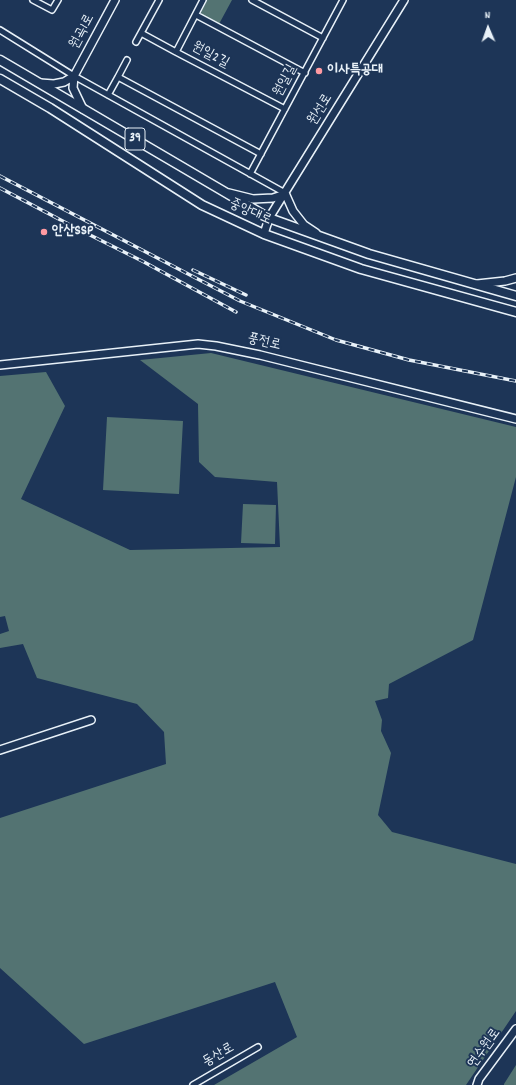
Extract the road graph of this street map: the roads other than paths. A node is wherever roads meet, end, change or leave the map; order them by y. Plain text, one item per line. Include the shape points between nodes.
1 (33, 0) edge
2 (58, 0) edge
3 (115, 0) edge
4 (159, 0) edge
5 (203, 0) edge
6 (252, 0) edge
7 (342, 0) edge
8 (404, 0) edge
9 (196, 14) junction
10 (0, 30) edge
11 (141, 33) junction
12 (323, 38) junction
13 (136, 42) dead end
14 (176, 52) junction
15 (0, 60) edge
16 (127, 60) dead end
17 (305, 73) junction
18 (74, 76) junction
19 (118, 77) junction
20 (0, 80) edge
21 (40, 83) junction
22 (108, 95) junction
23 (83, 109) junction
24 (285, 110) junction
25 (261, 154) junction
26 (250, 174) junction
27 (223, 191) junction
28 (285, 193) junction
29 (269, 218) junction
30 (264, 234) junction
31 (322, 237) junction
32 (516, 278) edge
33 (477, 284) junction
34 (516, 296) edge
35 (516, 312) edge
36 (0, 365) edge
37 (516, 419) edge
38 (91, 720) dead end
39 (0, 750) edge
40 (516, 1029) edge
41 (258, 1047) dead end
42 (193, 1085) edge
43 (478, 1085) edge

1 - 2 street via 52,10
3 - 18 street, 원곡1로
4 - 11 street
5 - 9 street, 원일2길
6 - 12 street
7 - 12 street, 원일길
8 - 28 street, 원선로
9 - 14 street, 원일2길
9 - 17 street
10 - 18 street
11 - 13 street
11 - 14 street
12 - 17 street, 원일길
14 - 24 street, 원일2길
15 - 21 main road, 39
16 - 19 street
17 - 24 street, 원일길
18 - 21 street via 64,82
18 - 22 street
18 - 23 street via 73,88
19 - 22 street
19 - 25 street
20 - 30 main road, 중앙대로 / 39 via 50,108 202,205
21 - 23 main road, 39
22 - 26 street
23 - 27 main road, 39
24 - 25 street, 원일길
25 - 26 street, 원일길
26 - 28 street
27 - 28 street via 253,199 273,198
27 - 29 main road, 39
28 - 29 street, 원선로
28 - 31 street via 293,211 304,224
29 - 30 street, 원선로
29 - 31 main road, 39
30 - 35 main road, 중앙대로 / 39 via 361,269
31 - 33 main road, 39 via 369,254
32 - 33 street
33 - 34 main road, 39
36 - 37 street, 풍전로 via 198,344 260,355
38 - 39 street
40 - 43 street, 연수원로 via 479,1079
41 - 42 street, 동산로

